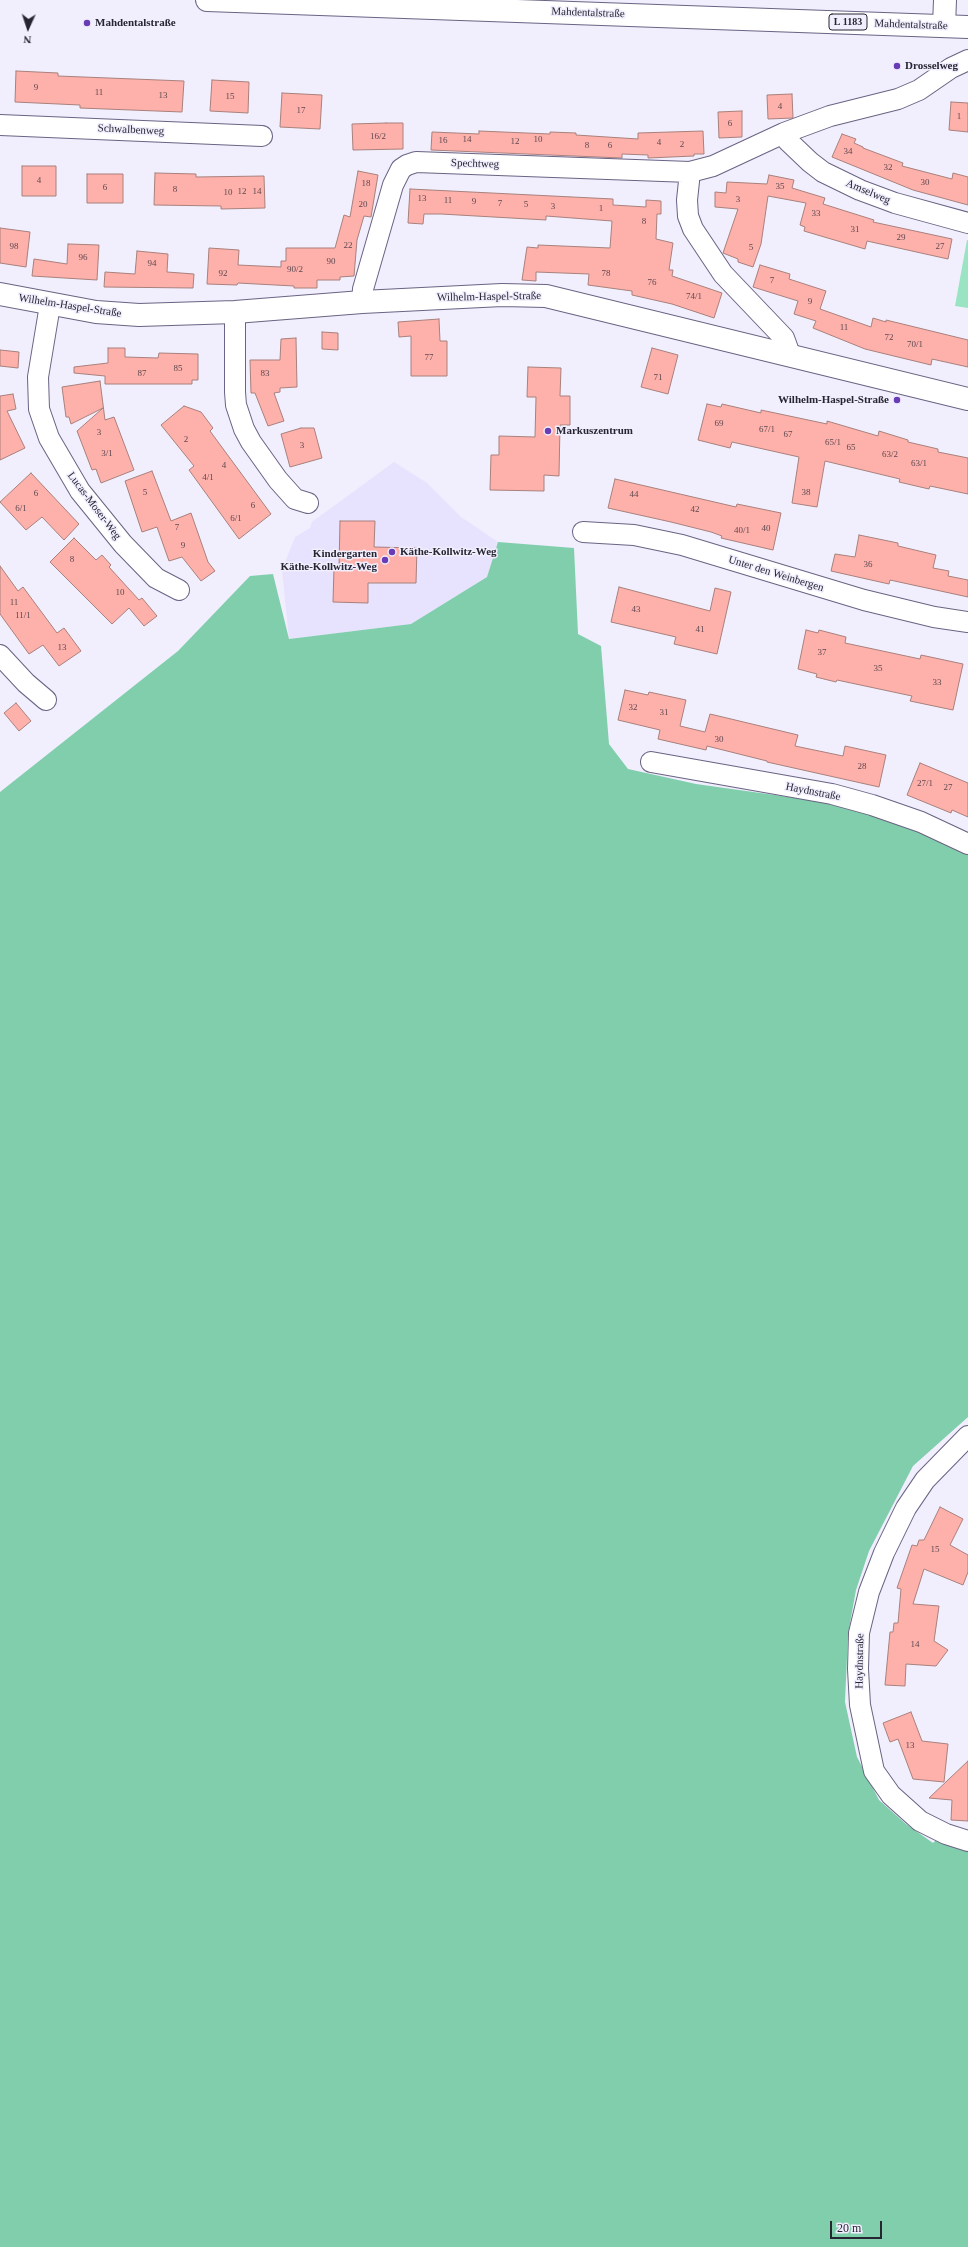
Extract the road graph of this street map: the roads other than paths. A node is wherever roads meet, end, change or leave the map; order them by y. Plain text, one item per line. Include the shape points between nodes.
1 (207, 0) edge
2 (945, 0) edge
3 (944, 26) junction
4 (968, 27) edge
5 (968, 60) edge
6 (0, 124) edge
7 (784, 133) junction
8 (262, 136) dead end
9 (690, 172) junction
10 (968, 223) edge
11 (0, 294) edge
12 (362, 302) junction
13 (50, 305) junction
14 (235, 312) junction
15 (787, 355) junction
16 (968, 399) edge
17 (308, 503) dead end
18 (583, 532) dead end
19 (179, 590) dead end
20 (968, 622) edge
21 (0, 655) edge
22 (46, 700) dead end
23 (651, 762) dead end
24 (968, 844) edge
25 (968, 1436) edge
26 (968, 1841) edge

1 - 3 street, Mahdentalstraße / L 1183
2 - 3 street
3 - 4 street, Mahdentalstraße / L 1183
5 - 7 street via 951,68 919,90 898,99 830,116
6 - 8 street, Schwalbenweg
7 - 9 street via 713,166
7 - 10 street, Amselweg via 792,145 823,172 860,190 896,203
9 - 12 street, Spechtweg via 416,162 406,165 400,169 393,184 363,288
9 - 15 street via 687,200 688,216 693,229 723,274 784,338 788,349
11 - 13 street, Wilhelm-Haspel-Straße
12 - 14 street, Wilhelm-Haspel-Straße
12 - 15 street, Wilhelm-Haspel-Straße via 502,295 546,296
13 - 14 street, Wilhelm-Haspel-Straße via 139,315
13 - 19 street, Lucas-Moser-Weg via 38,377 39,410 49,438 80,491 122,544 156,578
14 - 17 street via 235,392 236,405 244,429 278,480 295,499
15 - 16 street, Wilhelm-Haspel-Straße
18 - 20 street, Unter den Weinbergen via 634,535 682,545 864,600 934,617
21 - 22 street
23 - 24 street, Haydnstraße via 839,796 921,822
25 - 26 street, Haydnstraße via 925,1480 906,1508 884,1552 868,1592 859,1633 858,1669 860,1705 874,1771 891,1795 920,1822

